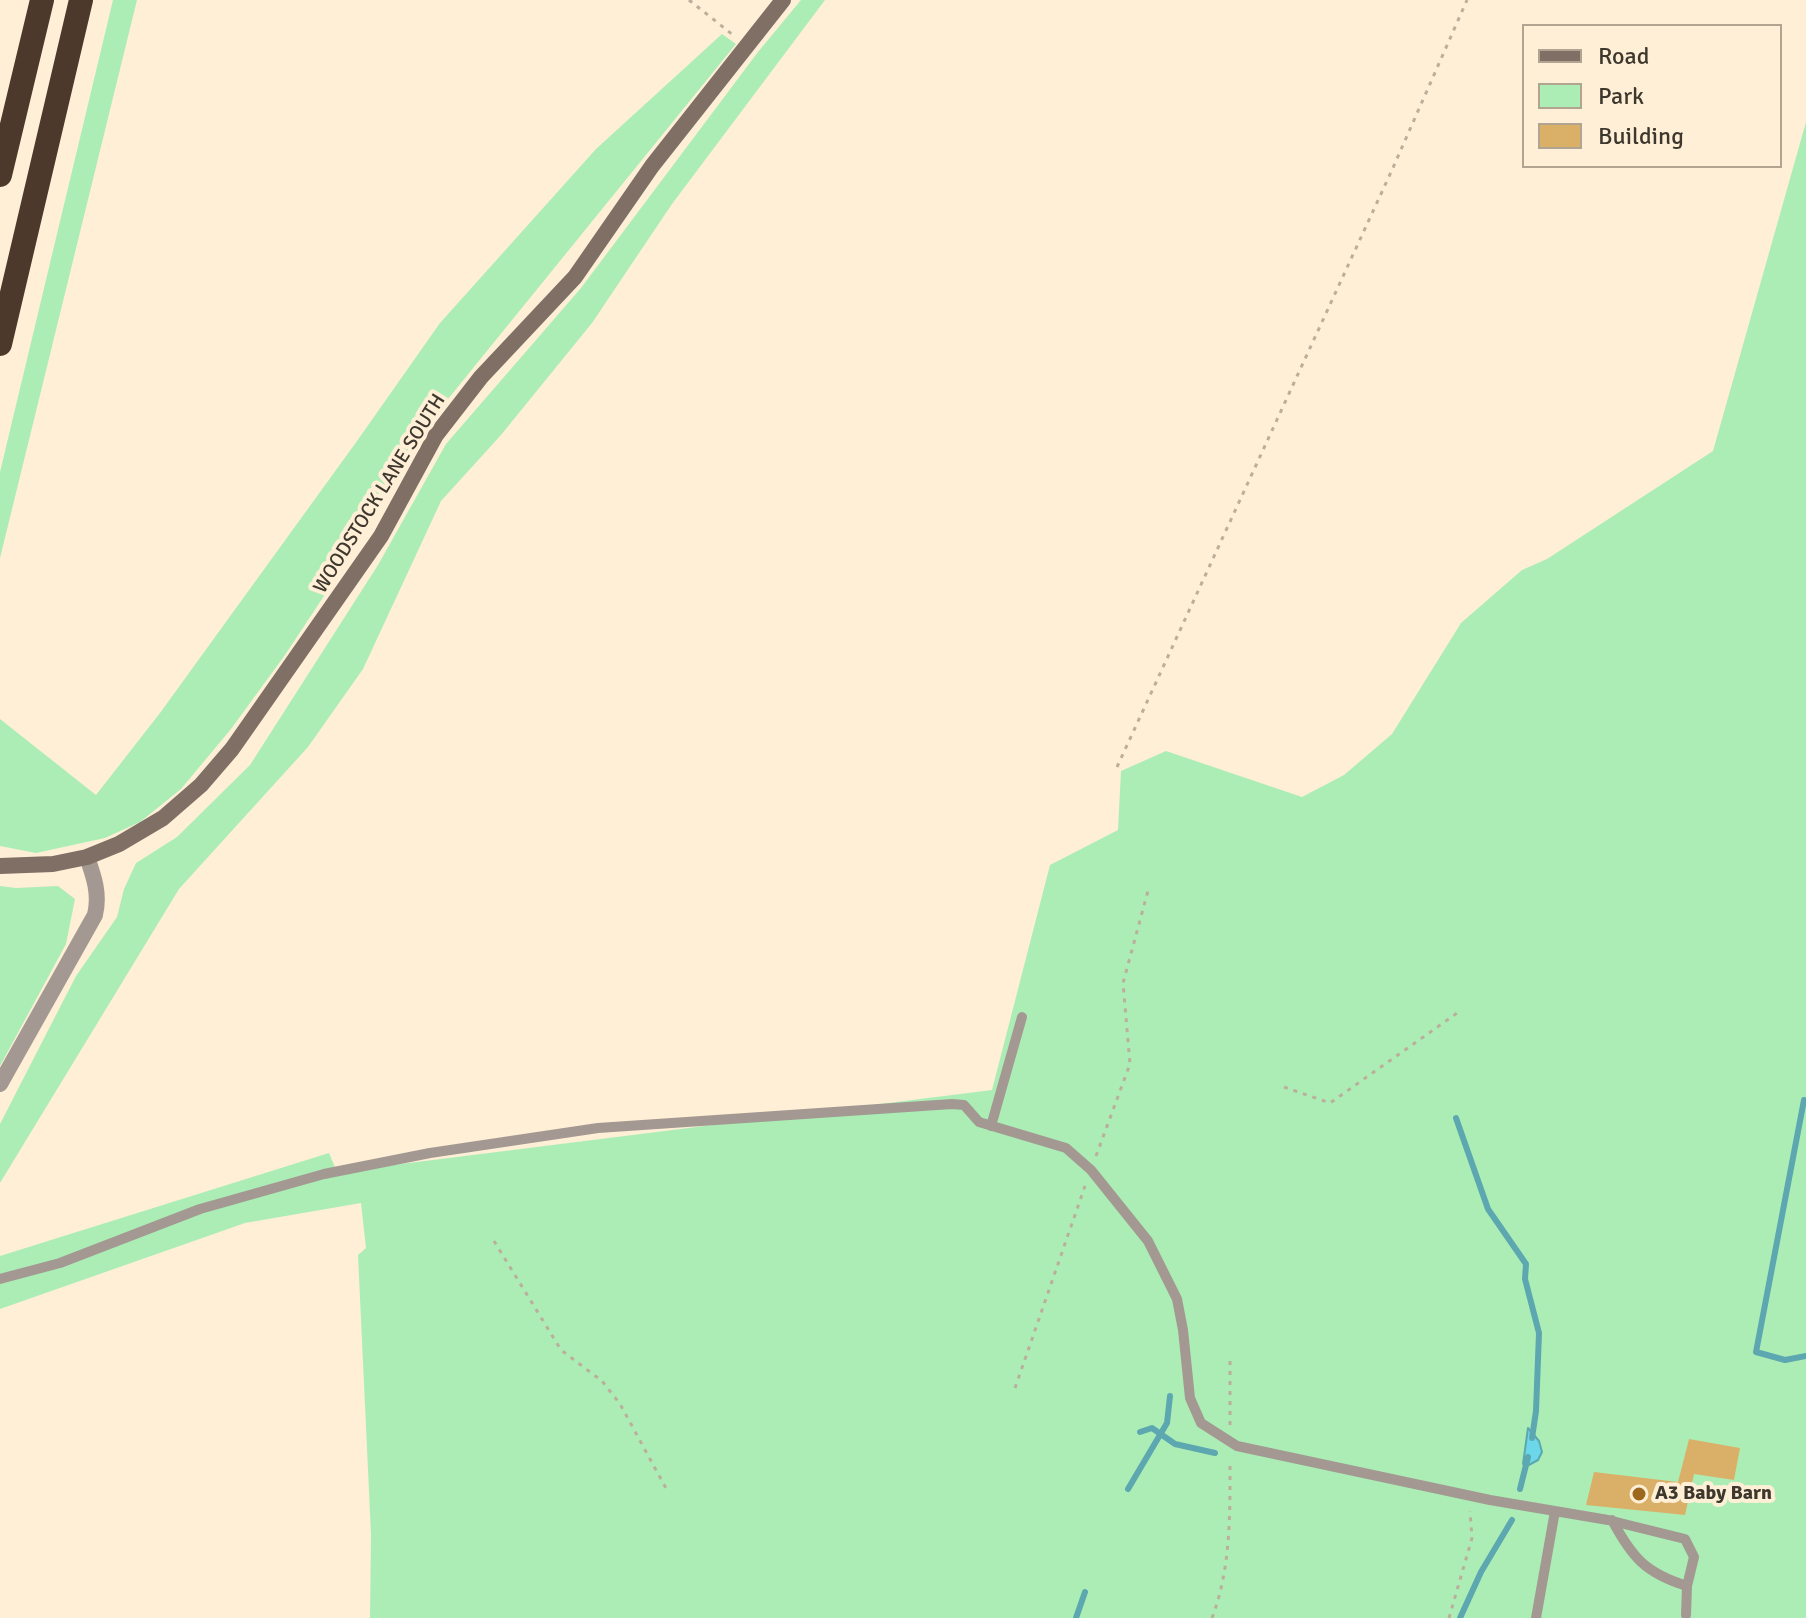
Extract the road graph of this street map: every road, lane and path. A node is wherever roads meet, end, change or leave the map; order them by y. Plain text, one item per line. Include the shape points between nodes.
1 (42, 0) edge
2 (81, 0) edge
3 (689, 0) edge
4 (783, 0) edge
5 (1467, 0) edge
6 (747, 43) junction
7 (0, 175) edge
8 (0, 344) edge
9 (1117, 767) dead end
10 (87, 857) junction
11 (0, 866) edge
12 (1149, 887) dead end
13 (1460, 1011) dead end
14 (1022, 1017) dead end
15 (0, 1084) edge
16 (1284, 1087) dead end
17 (991, 1126) junction
18 (1091, 1170) junction
19 (494, 1241) dead end
20 (0, 1279) edge
21 (1230, 1358) dead end
22 (1015, 1388) dead end
23 (1230, 1435) dead end
24 (1230, 1451) dead end
25 (668, 1492) dead end
26 (1469, 1496) junction
27 (1555, 1511) junction
28 (1612, 1520) junction
29 (1687, 1586) junction
30 (1686, 1615) dead end
31 (1212, 1618) edge
32 (1449, 1618) edge
33 (1536, 1618) edge

1 - 7 highway
2 - 8 highway
3 - 6 path
4 - 6 street, WOODSTOCK LANE SOUTH
5 - 9 path
6 - 10 street, WOODSTOCK LANE SOUTH via 575,277 481,377 436,435 381,536 232,749 163,818
10 - 11 street, WOODSTOCK LANE SOUTH
10 - 15 street via 98,901 95,915
12 - 18 path via 1123,983 1130,1064
13 - 16 path via 1330,1103
14 - 17 lane
17 - 18 lane via 1066,1148
17 - 20 lane via 979,1122 964,1105 952,1104 598,1128 445,1151 324,1174 200,1209 60,1263
18 - 22 path
18 - 26 lane via 1148,1241 1177,1299 1190,1398 1201,1423 1237,1446
19 - 25 path via 561,1350 602,1381 620,1404
21 - 23 path
24 - 31 path via 1229,1533 1222,1590
26 - 27 lane
26 - 32 path via 1472,1538
27 - 28 lane
27 - 33 lane
28 - 29 lane via 1643,1566
28 - 29 lane via 1685,1539 1694,1557
29 - 30 lane

